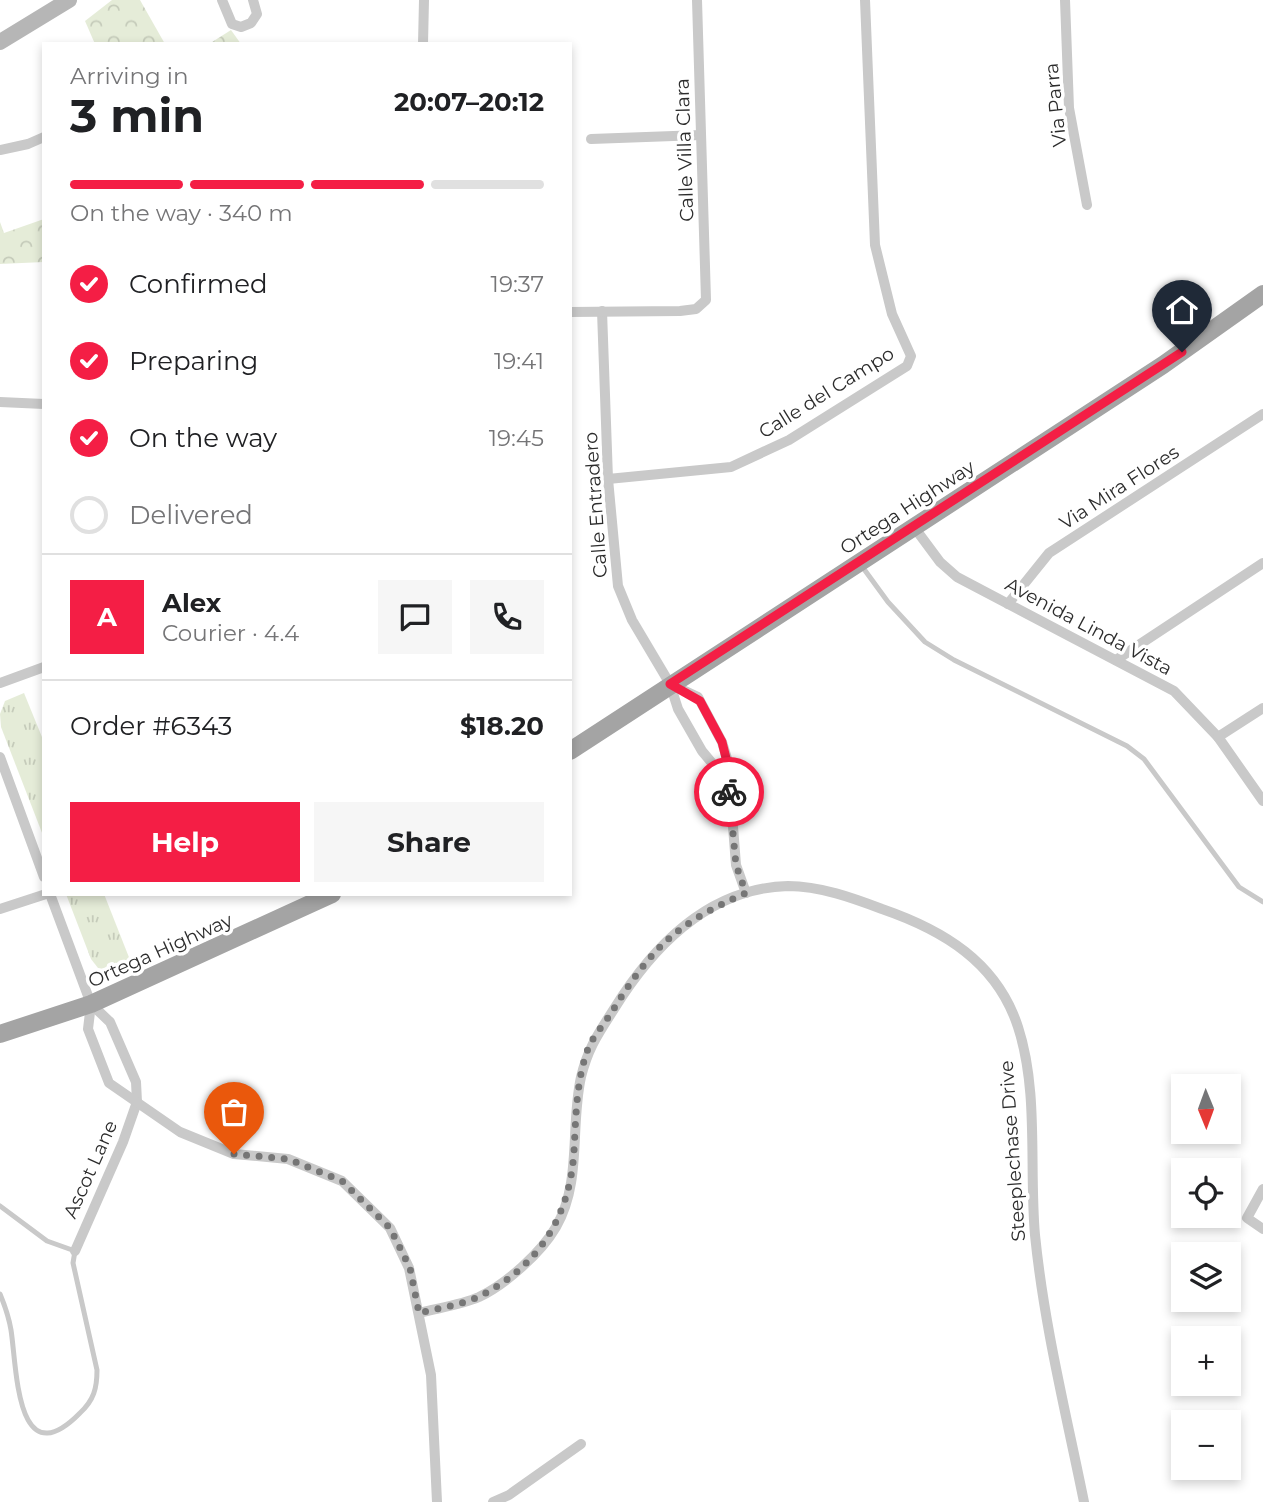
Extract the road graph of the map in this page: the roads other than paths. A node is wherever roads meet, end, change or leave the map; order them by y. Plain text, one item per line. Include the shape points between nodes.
1 (69, 0) edge
2 (222, 0) edge
3 (253, 0) edge
4 (424, 0) edge
5 (697, 0) edge
6 (865, 0) edge
7 (1065, 0) edge
8 (0, 42) edge
9 (423, 42) edge
10 (701, 135) junction
11 (42, 138) edge
12 (591, 139) dead end
13 (0, 150) edge
14 (1087, 205) dead end
15 (1263, 294) edge
16 (602, 311) junction
17 (572, 312) edge
18 (0, 402) edge
19 (42, 404) edge
20 (1263, 414) edge
21 (608, 479) junction
22 (914, 527) junction
23 (859, 562) junction
24 (1263, 563) edge
25 (1008, 604) junction
26 (1116, 660) junction
27 (42, 668) edge
28 (0, 683) edge
29 (670, 684) junction
30 (1263, 708) edge
31 (1218, 737) junction
32 (722, 742) junction
33 (572, 750) edge
34 (702, 751) junction
35 (0, 757) edge
36 (727, 781) junction
37 (1263, 800) edge
38 (42, 872) edge
39 (746, 893) junction
40 (42, 896) edge
41 (49, 896) edge
42 (328, 896) edge
43 (1263, 902) edge
44 (0, 909) edge
45 (91, 1004) junction
46 (0, 1034) edge
47 (137, 1102) junction
48 (1263, 1189) edge
49 (0, 1206) edge
50 (1263, 1230) edge
51 (75, 1251) junction
52 (0, 1294) edge
53 (419, 1313) junction
54 (581, 1444) dead end
55 (437, 1502) edge
56 (493, 1502) edge
57 (1084, 1502) edge

1 - 8 street
2 - 3 street via 232,24 241,26 257,15
4 - 9 street
5 - 10 street, Calle Villa Clara
6 - 21 street, Calle del Campo via 875,245 892,314 911,356 906,366 789,440 731,467
7 - 14 street, Via Parra via 1069,108
10 - 12 street
10 - 16 street, Calle Villa Clara via 706,300 696,309 680,312
11 - 13 street
15 - 22 main road, Ortega Highway via 1163,365
16 - 17 street
16 - 21 street, Calle Entradero
18 - 19 street
20 - 25 street, Via Mira Flores via 1049,553
21 - 29 street, Calle Entradero via 618,586 632,620
22 - 23 main road, Ortega Highway
22 - 25 street, Avenida Linda Vista via 957,577
23 - 29 main road, Ortega Highway
23 - 43 lane via 925,642 1127,746 1144,760 1239,887
24 - 26 street
25 - 26 street, Avenida Linda Vista
26 - 31 street, Avenida Linda Vista via 1174,691
27 - 28 street
29 - 32 street via 698,697
29 - 33 main road, Ortega Highway
29 - 34 street, Calle Entradero via 678,709
30 - 31 street
31 - 37 street, Avenida Linda Vista
32 - 34 street
32 - 36 street
34 - 36 street, Calle Entradero
35 - 38 street
36 - 39 street via 736,865
39 - 53 street, Steeplechase Drive via 699,914 665,940 632,980 590,1045 578,1093 573,1171 555,1229 508,1278 479,1297
39 - 57 street, Steeplechase Drive via 789,886 841,894 929,926 955,941 989,972 1018,1026 1022,1047 1033,1140 1031,1189 1040,1283
40 - 44 street
41 - 45 street
42 - 45 main road, Ortega Highway
45 - 46 main road, Ortega Highway
45 - 47 street via 110,1021 136,1082
45 - 47 street via 88,1029 108,1083
47 - 51 street, Ascot Lane
47 - 53 street via 180,1132 234,1154 288,1159 342,1181 390,1228 410,1268
48 - 50 street via 1247,1218
49 - 51 lane via 47,1241
51 - 52 lane via 73,1263 97,1387 92,1399 60,1431 42,1431 29,1422 21,1408 11,1328
53 - 55 street via 431,1375
54 - 56 street

